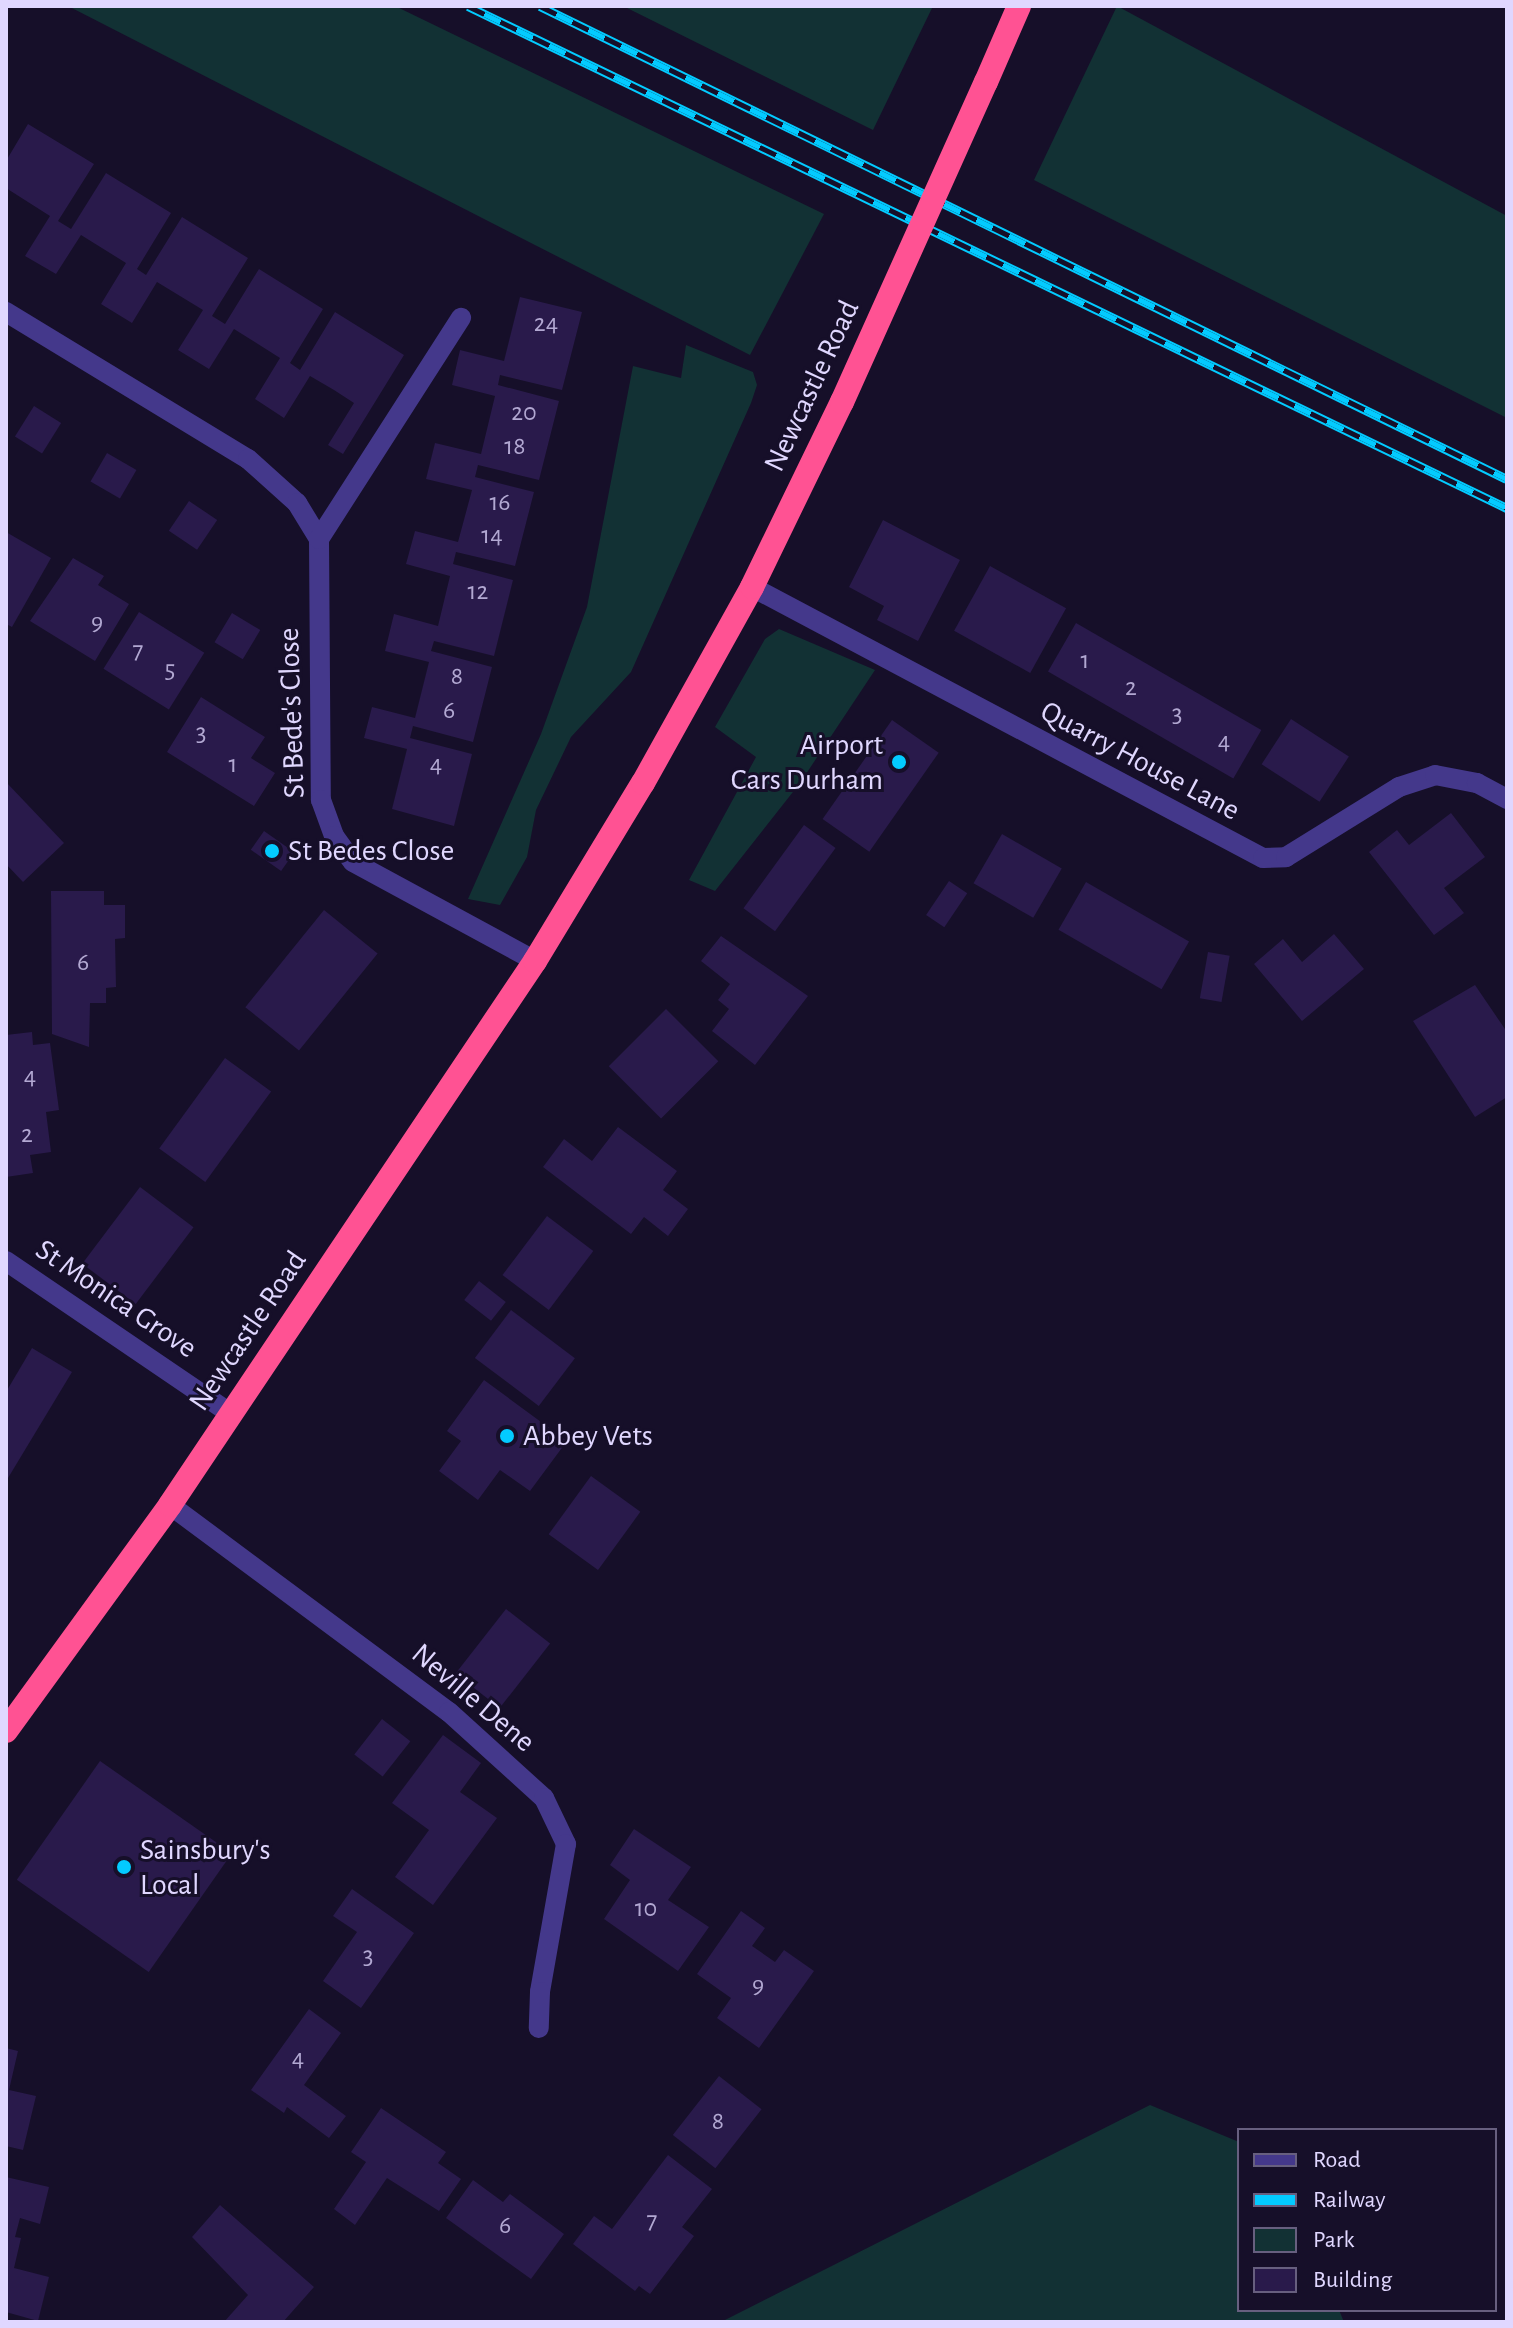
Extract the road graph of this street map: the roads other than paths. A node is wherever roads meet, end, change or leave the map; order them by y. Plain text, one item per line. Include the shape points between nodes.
1 (1019, 6) edge
2 (6, 312) edge
3 (461, 318) dead end
4 (319, 539) junction
5 (752, 587) junction
6 (1507, 799) edge
7 (535, 961) junction
8 (6, 1261) edge
9 (231, 1414) junction
10 (170, 1505) junction
11 (6, 1731) edge
12 (539, 2028) dead end

1 - 5 highway, Newcastle Road, bridge via 842,402
2 - 4 street via 248,459 297,503
3 - 4 street
4 - 7 street, St Bede's Close via 320,784 334,836 353,862
5 - 6 street, Quarry House Lane via 1263,858 1286,857 1399,787 1435,775 1477,783
5 - 7 highway, Newcastle Road via 643,783
7 - 9 highway, Newcastle Road
8 - 9 street, St Monica Grove
9 - 10 highway, Newcastle Road
10 - 11 highway, Newcastle Road
10 - 12 street, Neville Dene via 449,1712 544,1798 566,1844 540,1992

